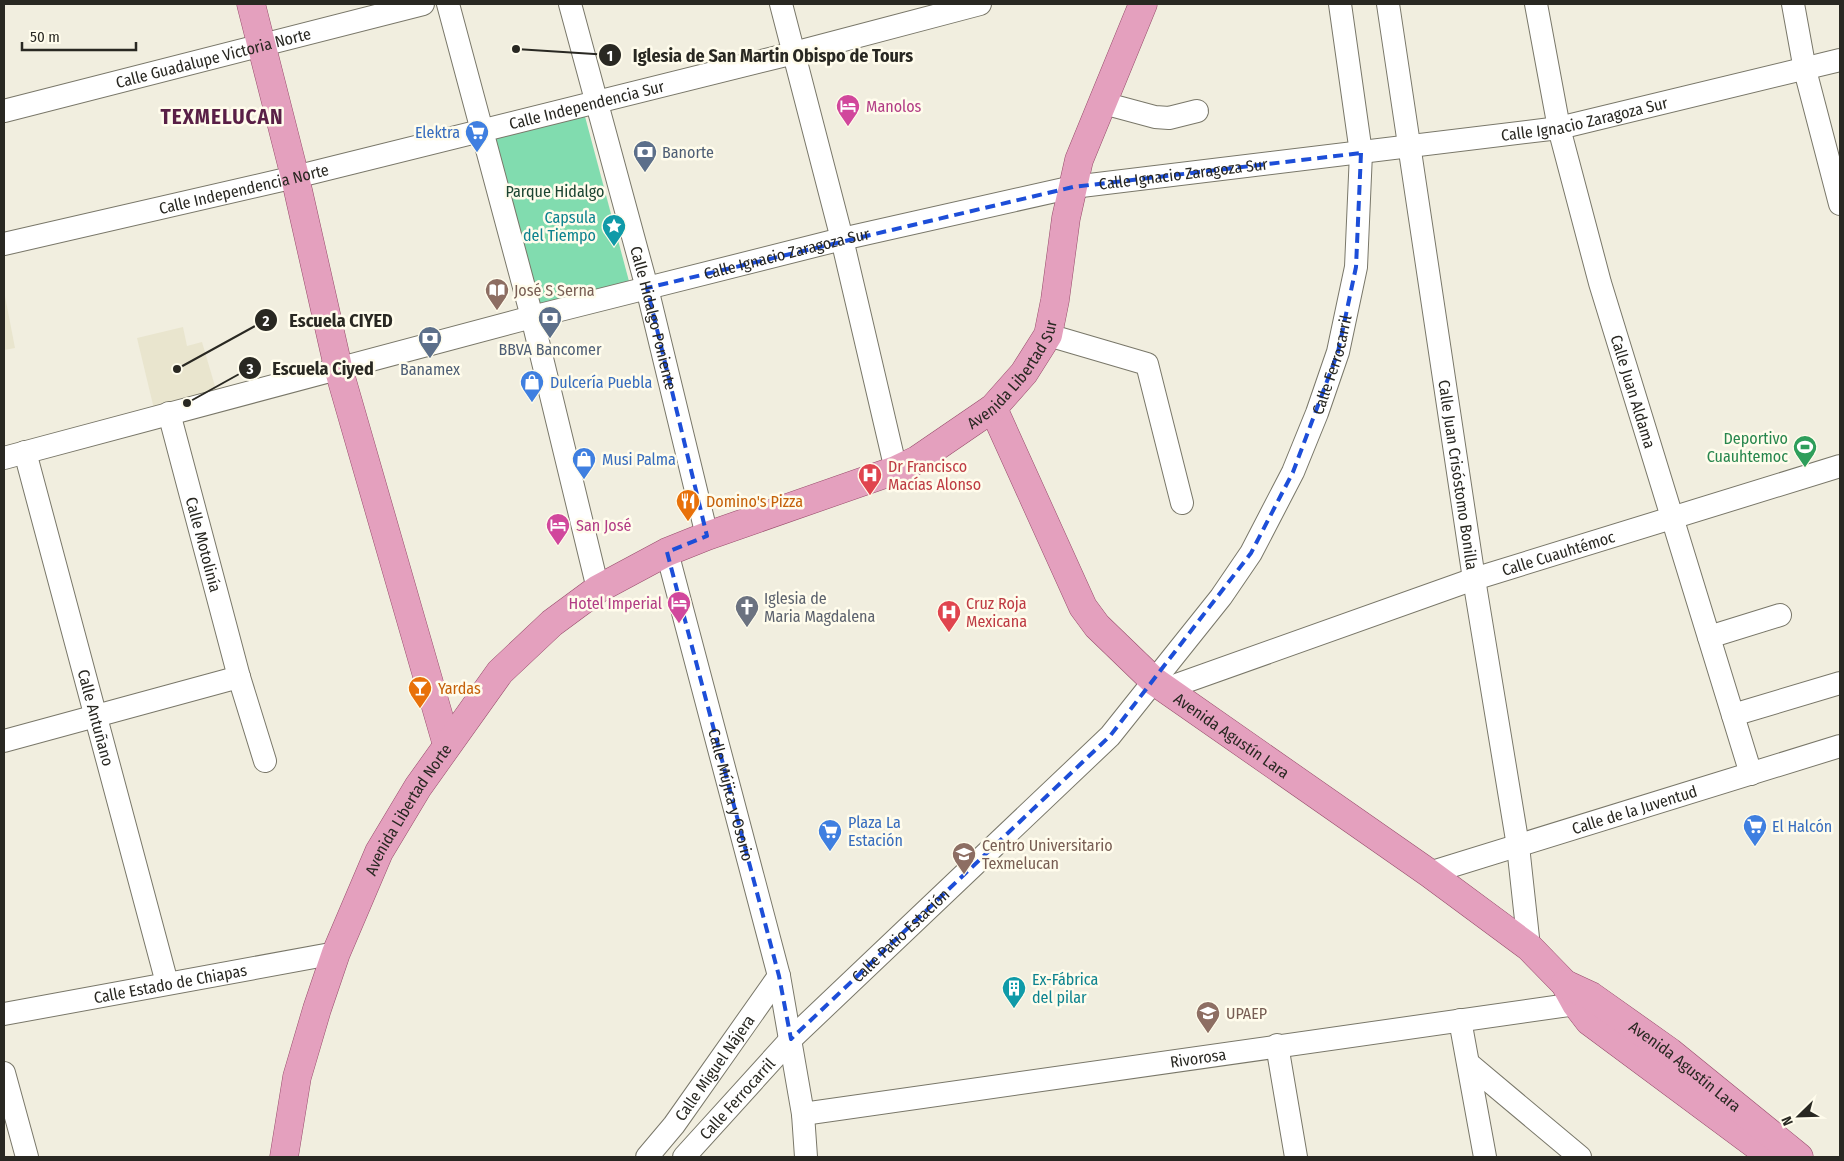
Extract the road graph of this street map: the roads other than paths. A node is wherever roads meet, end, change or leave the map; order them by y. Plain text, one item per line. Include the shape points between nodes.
1 (251, 4) edge
2 (423, 4) edge
3 (448, 4) edge
4 (570, 4) edge
5 (781, 4) edge
6 (980, 4) edge
7 (1143, 4) edge
8 (1340, 4) edge
9 (1388, 4) edge
10 (1536, 4) edge
11 (1793, 4) edge
12 (953, 7) edge
13 (262, 44) junction
14 (794, 53) junction
15 (1840, 60) edge
16 (1805, 70) junction
17 (596, 101) junction
18 (1103, 103) junction
19 (4, 111) edge
20 (1197, 111) dead end
21 (1559, 128) junction
22 (483, 130) junction
23 (1410, 147) junction
24 (1361, 153) junction
25 (295, 178) junction
26 (1073, 187) junction
27 (1840, 204) edge
28 (842, 239) junction
29 (4, 244) edge
30 (647, 288) junction
31 (532, 317) junction
32 (1048, 335) junction
33 (338, 367) junction
34 (993, 408) junction
35 (169, 413) junction
36 (25, 452) junction
37 (4, 458) edge
38 (1840, 466) edge
39 (896, 470) junction
40 (1182, 503) dead end
41 (1672, 518) junction
42 (707, 536) junction
43 (667, 552) junction
44 (1474, 579) junction
45 (598, 589) junction
46 (1780, 616) dead end
47 (1710, 637) junction
48 (239, 677) junction
49 (1840, 683) edge
50 (1160, 685) junction
51 (1734, 715) junction
52 (97, 718) junction
53 (4, 741) edge
54 (447, 745) junction
55 (1840, 746) edge
56 (265, 762) dead end
57 (1751, 774) junction
58 (1518, 846) junction
59 (1429, 873) junction
60 (1529, 946) junction
61 (336, 953) junction
62 (779, 976) junction
63 (167, 983) junction
64 (1577, 995) junction
65 (4, 1014) edge
66 (1460, 1020) junction
67 (791, 1039) junction
68 (1277, 1045) junction
69 (1662, 1061) junction
70 (1469, 1064) junction
71 (4, 1074) edge
72 (803, 1114) junction
73 (27, 1157) edge
74 (284, 1157) edge
75 (647, 1157) edge
76 (684, 1157) edge
77 (806, 1157) edge
78 (1296, 1157) edge
79 (1485, 1157) edge
80 (1580, 1157) edge
81 (1772, 1157) edge
82 (1800, 1157) edge

1 - 13 main road
2 - 13 street, Calle Guadalupe Victoria Norte
3 - 22 street
4 - 17 street, Calle Hidalgo Poniente
5 - 14 street
6 - 12 street, Calle Independencia Sur
7 - 18 main road, Avenida Libertad Sur
8 - 24 street, Calle Ferrocarril
9 - 23 street, Calle Juan Crisóstomo Bonilla
10 - 21 street, Calle Juan Aldama
11 - 16 street
12 - 14 street, Calle Independencia Sur
13 - 19 street, Calle Guadalupe Victoria Norte
13 - 25 main road
14 - 17 street, Calle Independencia Sur
14 - 28 street
15 - 16 street, Calle Ignacio Zaragoza Sur
16 - 21 street, Calle Ignacio Zaragoza Sur
16 - 27 street
17 - 22 street, Calle Independencia Sur
17 - 30 street, Calle Hidalgo Poniente
18 - 20 street via 1155,117 1169,118
18 - 26 main road, Avenida Libertad Sur via 1079,160
21 - 23 street, Calle Ignacio Zaragoza Sur
21 - 41 street, Calle Juan Aldama via 1600,283
22 - 25 street, Calle Independencia Norte
22 - 31 street
23 - 24 street, Calle Ignacio Zaragoza Sur
23 - 44 street, Calle Juan Crisóstomo Bonilla
24 - 26 street, Calle Ignacio Zaragoza Sur
24 - 50 street, Calle Ferrocarril via 1356,267 1338,352 1317,413 1293,472 1251,553
25 - 29 street, Calle Independencia Norte
25 - 33 main road
26 - 28 street, Calle Ignacio Zaragoza Sur
26 - 32 main road, Avenida Libertad Sur
28 - 30 street, Calle Ignacio Zaragoza Sur
28 - 39 street
30 - 31 street, Calle Ignacio Zaragoza Sur
30 - 42 street, Calle Hidalgo Poniente
31 - 33 street, Calle Ignacio Zaragoza Sur
31 - 45 street
32 - 34 main road, Avenida Libertad Sur via 1024,373
32 - 40 street via 1146,364
33 - 35 street, Calle Ignacio Zaragoza Sur
33 - 54 main road
34 - 39 main road, Avenida Libertad Sur via 917,460
34 - 50 main road, Avenida Agustín Lara via 1083,607 1097,626
35 - 36 street, Calle Ignacio Zaragoza Sur
35 - 48 street, Calle Motolinía
36 - 37 street, Calle Ignacio Zaragoza Sur
36 - 52 street, Calle Antuñano
38 - 41 street, Calle Cuauhtémoc
39 - 42 main road, Avenida Libertad Sur
41 - 44 street, Calle Cuauhtémoc
41 - 47 street, Calle Juan Aldama
42 - 43 main road, Avenida Libertad Sur
43 - 45 main road, Avenida Libertad Norte
43 - 62 street, Calle Mújica y Osorio
44 - 50 street, Calle Cuauhtémoc
44 - 58 street, Calle Juan Crisóstomo Bonilla
45 - 54 main road, Avenida Libertad Norte via 552,623 500,672
46 - 47 street
47 - 51 street, Calle Juan Aldama
48 - 52 street
48 - 56 street, Calle Motolinía
49 - 51 street
50 - 59 main road, Avenida Agustín Lara
50 - 67 street, Calle Patio Estación
51 - 57 street, Calle Juan Aldama
52 - 53 street
52 - 63 street, Calle Antuñano
54 - 61 main road, Avenida Libertad Norte via 379,852
55 - 57 street, Calle de la Juventud
57 - 58 street, Calle de la Juventud
58 - 59 street, Calle de la Juventud
58 - 60 street, Calle Juan Crisóstomo Bonilla
59 - 60 main road, Avenida Agustín Lara
60 - 64 main road, Avenida Agustín Lara
61 - 63 street, Calle Estado de Chiapas
61 - 74 main road, Avenida Libertad Norte via 297,1077
62 - 67 street, Calle Mújica y Osorio
62 - 75 street, Calle Miguel Nájera via 674,1125
63 - 65 street, Calle Estado de Chiapas
64 - 66 street, Rivorosa
64 - 69 main road, Avenida Agustín Lara
66 - 68 street, Rivorosa
66 - 70 street
67 - 72 street, Calle Mújica y Osorio
67 - 76 street, Calle Ferrocarril
68 - 72 street, Rivorosa
68 - 78 street
69 - 81 main road, Avenida Agustín Lara
69 - 82 main road, Avenida Agustín Lara
70 - 79 street
70 - 80 street
71 - 73 street
72 - 77 street, Calle Mújica y Osorio

